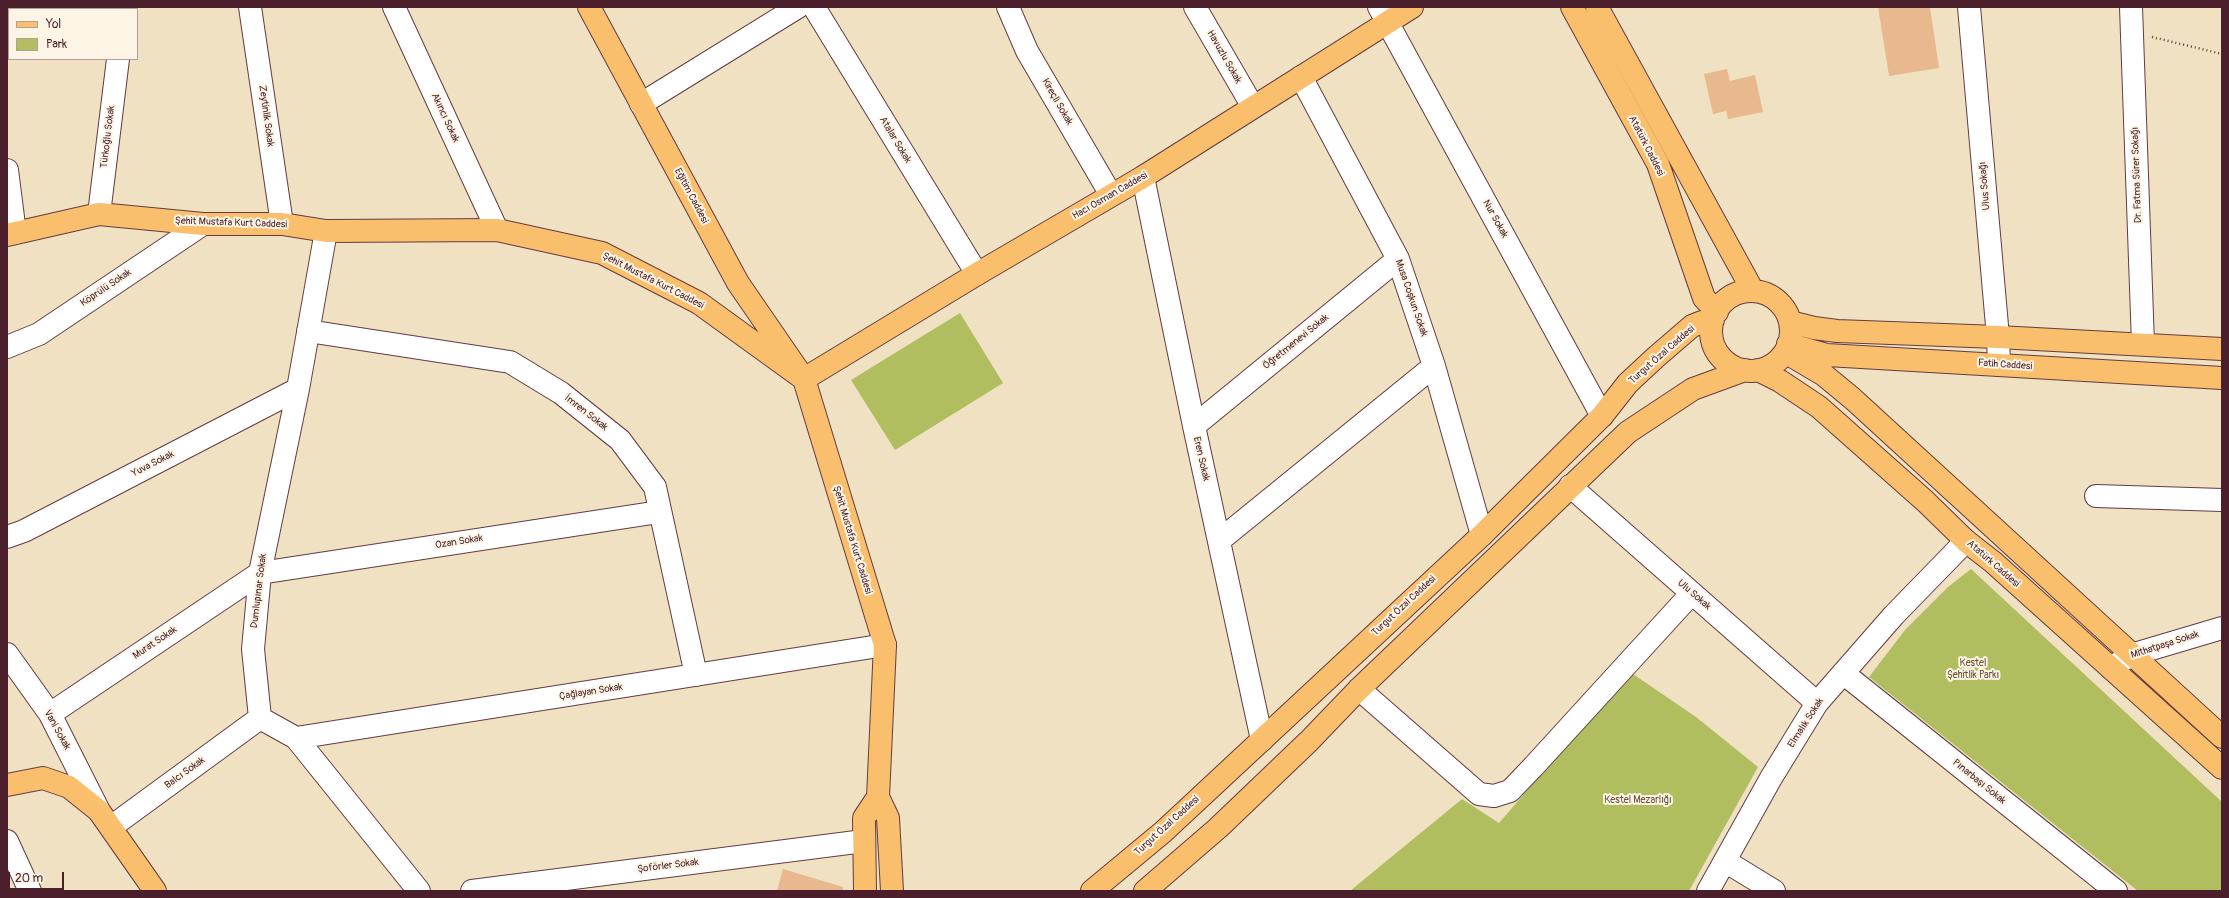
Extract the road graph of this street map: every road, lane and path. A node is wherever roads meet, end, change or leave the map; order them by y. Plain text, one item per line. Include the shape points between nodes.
1 (250, 7) edge
2 (394, 7) edge
3 (589, 7) edge
4 (798, 7) edge
5 (814, 7) edge
6 (1008, 7) edge
7 (1195, 7) edge
8 (1412, 7) edge
9 (1572, 7) edge
10 (1969, 7) edge
11 (2131, 7) edge
12 (1600, 12) edge
13 (1383, 14) edge
14 (1584, 28) junction
15 (2132, 33) junction
16 (2222, 54) edge
17 (118, 60) edge
18 (1301, 77) junction
19 (641, 104) junction
20 (1253, 107) junction
21 (7, 170) edge
22 (1143, 177) junction
23 (1111, 195) junction
24 (99, 214) junction
25 (202, 224) junction
26 (282, 224) junction
27 (497, 230) junction
28 (326, 231) junction
29 (11, 234) edge
30 (1398, 259) junction
31 (977, 274) junction
32 (1753, 291) junction
33 (1715, 316) junction
34 (1790, 322) junction
35 (308, 331) junction
36 (1998, 337) junction
37 (2142, 344) junction
38 (7, 348) edge
39 (1786, 348) junction
40 (2222, 349) edge
41 (1999, 365) junction
42 (1434, 366) junction
43 (1751, 370) junction
44 (2222, 378) edge
45 (804, 379) junction
46 (298, 389) junction
47 (1602, 416) junction
48 (1194, 426) junction
49 (1570, 486) junction
50 (2096, 496) dead end
51 (2222, 500) edge
52 (659, 512) junction
53 (1482, 535) junction
54 (7, 537) edge
55 (1220, 540) junction
56 (1966, 541) junction
57 (260, 572) junction
58 (1692, 593) junction
59 (2222, 628) edge
60 (885, 645) junction
61 (7, 654) edge
62 (2131, 655) junction
63 (2110, 668) junction
64 (1843, 673) junction
65 (696, 675) junction
66 (1359, 689) junction
67 (1817, 703) junction
68 (50, 714) junction
69 (260, 718) junction
70 (2222, 737) edge
71 (296, 738) junction
72 (1262, 740) junction
73 (2222, 768) edge
74 (7, 785) edge
75 (878, 798) junction
76 (105, 819) junction
77 (7, 840) edge
78 (864, 841) junction
79 (1724, 861) junction
80 (30, 891) edge
81 (155, 891) edge
82 (419, 891) edge
83 (472, 891) edge
84 (865, 891) edge
85 (892, 891) edge
86 (1092, 891) edge
87 (1145, 891) edge
88 (1708, 891) edge
89 (1774, 891) edge
90 (2116, 891) edge

1 - 26 street, Zeytinlik Sokak
2 - 27 street, Akıncı Sokak
3 - 19 main road, Eğitim Caddesi
4 - 19 street
5 - 31 street, Atalar Sokak
6 - 23 street, Kireçli Sokak via 1027,51
7 - 20 street, Havuzlu Sokak
8 - 13 main road, Hacı Osman Caddesi
9 - 14 main road, Atatürk Caddesi
10 - 36 street, Ulus Sokağı
11 - 15 street, Dr. Fatma Sürer Sokağı
12 - 14 main road
12 - 32 main road
13 - 18 main road, Hacı Osman Caddesi
13 - 47 street, Nur Sokak
14 - 33 main road, Atatürk Caddesi via 1658,164 1704,298
15 - 16 path
15 - 37 street, Dr. Fatma Sürer Sokağı
17 - 24 street, Türkoğlu Sokak
18 - 20 main road, Hacı Osman Caddesi
18 - 30 street, Musa Coşkun Sokak
19 - 45 main road, Eğitim Caddesi via 738,283
20 - 22 main road, Hacı Osman Caddesi
21 - 29 street
22 - 23 main road, Hacı Osman Caddesi
22 - 48 street, Eren Sokak
23 - 31 main road, Hacı Osman Caddesi
24 - 25 main road, Şehit Mustafa Kurt Caddesi
24 - 29 main road, Şehit Mustafa Kurt Caddesi
25 - 26 main road, Şehit Mustafa Kurt Caddesi
25 - 38 street, Köprülü Sokak via 39,334
26 - 28 main road, Şehit Mustafa Kurt Caddesi
27 - 28 main road, Şehit Mustafa Kurt Caddesi
27 - 45 main road, Şehit Mustafa Kurt Caddesi via 602,253 699,303
28 - 35 street, Dumlupınar Sokak
30 - 42 street, Musa Coşkun Sokak
30 - 48 street, Öğretmenevi Sokak
31 - 45 main road, Hacı Osman Caddesi
32 - 33 main road via 1728,298
32 - 34 main road via 1777,300
33 - 43 main road via 1712,333 1715,346 1722,357 1732,366
33 - 47 main road, Turgut Özal Caddesi via 1692,326 1656,357 1628,383
34 - 36 main road via 1837,331
34 - 39 main road via 1791,335
35 - 46 street, Dumlupınar Sokak
35 - 52 street, İmren Sokak via 510,362 561,393 620,440 655,487
36 - 37 main road
36 - 41 street, Ulus Sokağı
37 - 40 main road
39 - 41 main road, Fatih Caddesi via 1827,355
39 - 43 main road via 1770,366
39 - 62 main road via 1853,399
41 - 44 main road, Fatih Caddesi
42 - 53 street, Musa Coşkun Sokak
42 - 55 street
43 - 49 main road via 1693,389 1663,408 1628,432
43 - 56 main road, Atatürk Caddesi via 1780,381 1819,407
45 - 60 main road, Şehit Mustafa Kurt Caddesi
46 - 54 street, Yuva Sokak via 24,531
46 - 57 street, Dumlupınar Sokak
47 - 53 main road, Turgut Özal Caddesi
48 - 55 street, Eren Sokak
49 - 58 street, Ulu Sokak
49 - 66 main road
50 - 51 street
52 - 57 street, Ozan Sokak
52 - 65 street, İmren Sokak
53 - 72 main road, Turgut Özal Caddesi
55 - 72 street, Eren Sokak
56 - 63 main road, Atatürk Caddesi
56 - 64 street, Elmalık Sokak via 1894,615
57 - 68 street, Murat Sokak
57 - 69 street, Dumlupınar Sokak via 252,649
58 - 66 street via 1510,791 1494,796 1479,794
58 - 67 street, Ulu Sokak
59 - 62 street, Mithatpaşa Sokak
60 - 65 street, Çağlayan Sokak
60 - 75 main road, Şehit Mustafa Kurt Caddesi
61 - 68 street, Vani Sokak
62 - 63 street, Mithatpaşa Sokak
62 - 70 main road
63 - 73 main road, Atatürk Caddesi
64 - 67 street, Elmalık Sokak
64 - 90 street, Pınarbaşı Sokak
65 - 71 street, Çağlayan Sokak
66 - 87 main road via 1218,828
67 - 79 street, Elmalık Sokak via 1770,778
68 - 76 street, Vani Sokak
69 - 71 street
69 - 76 street, Balcı Sokak
71 - 82 street
72 - 86 main road, Turgut Özal Caddesi via 1162,832
74 - 76 main road via 42,778 69,787
75 - 78 main road via 864,818
75 - 85 main road, Şehit Mustafa Kurt Caddesi via 888,818
76 - 81 main road
77 - 80 street
78 - 83 street, Şoförler Sokak
78 - 84 main road
79 - 88 street, Elmalık Sokak
79 - 89 street

